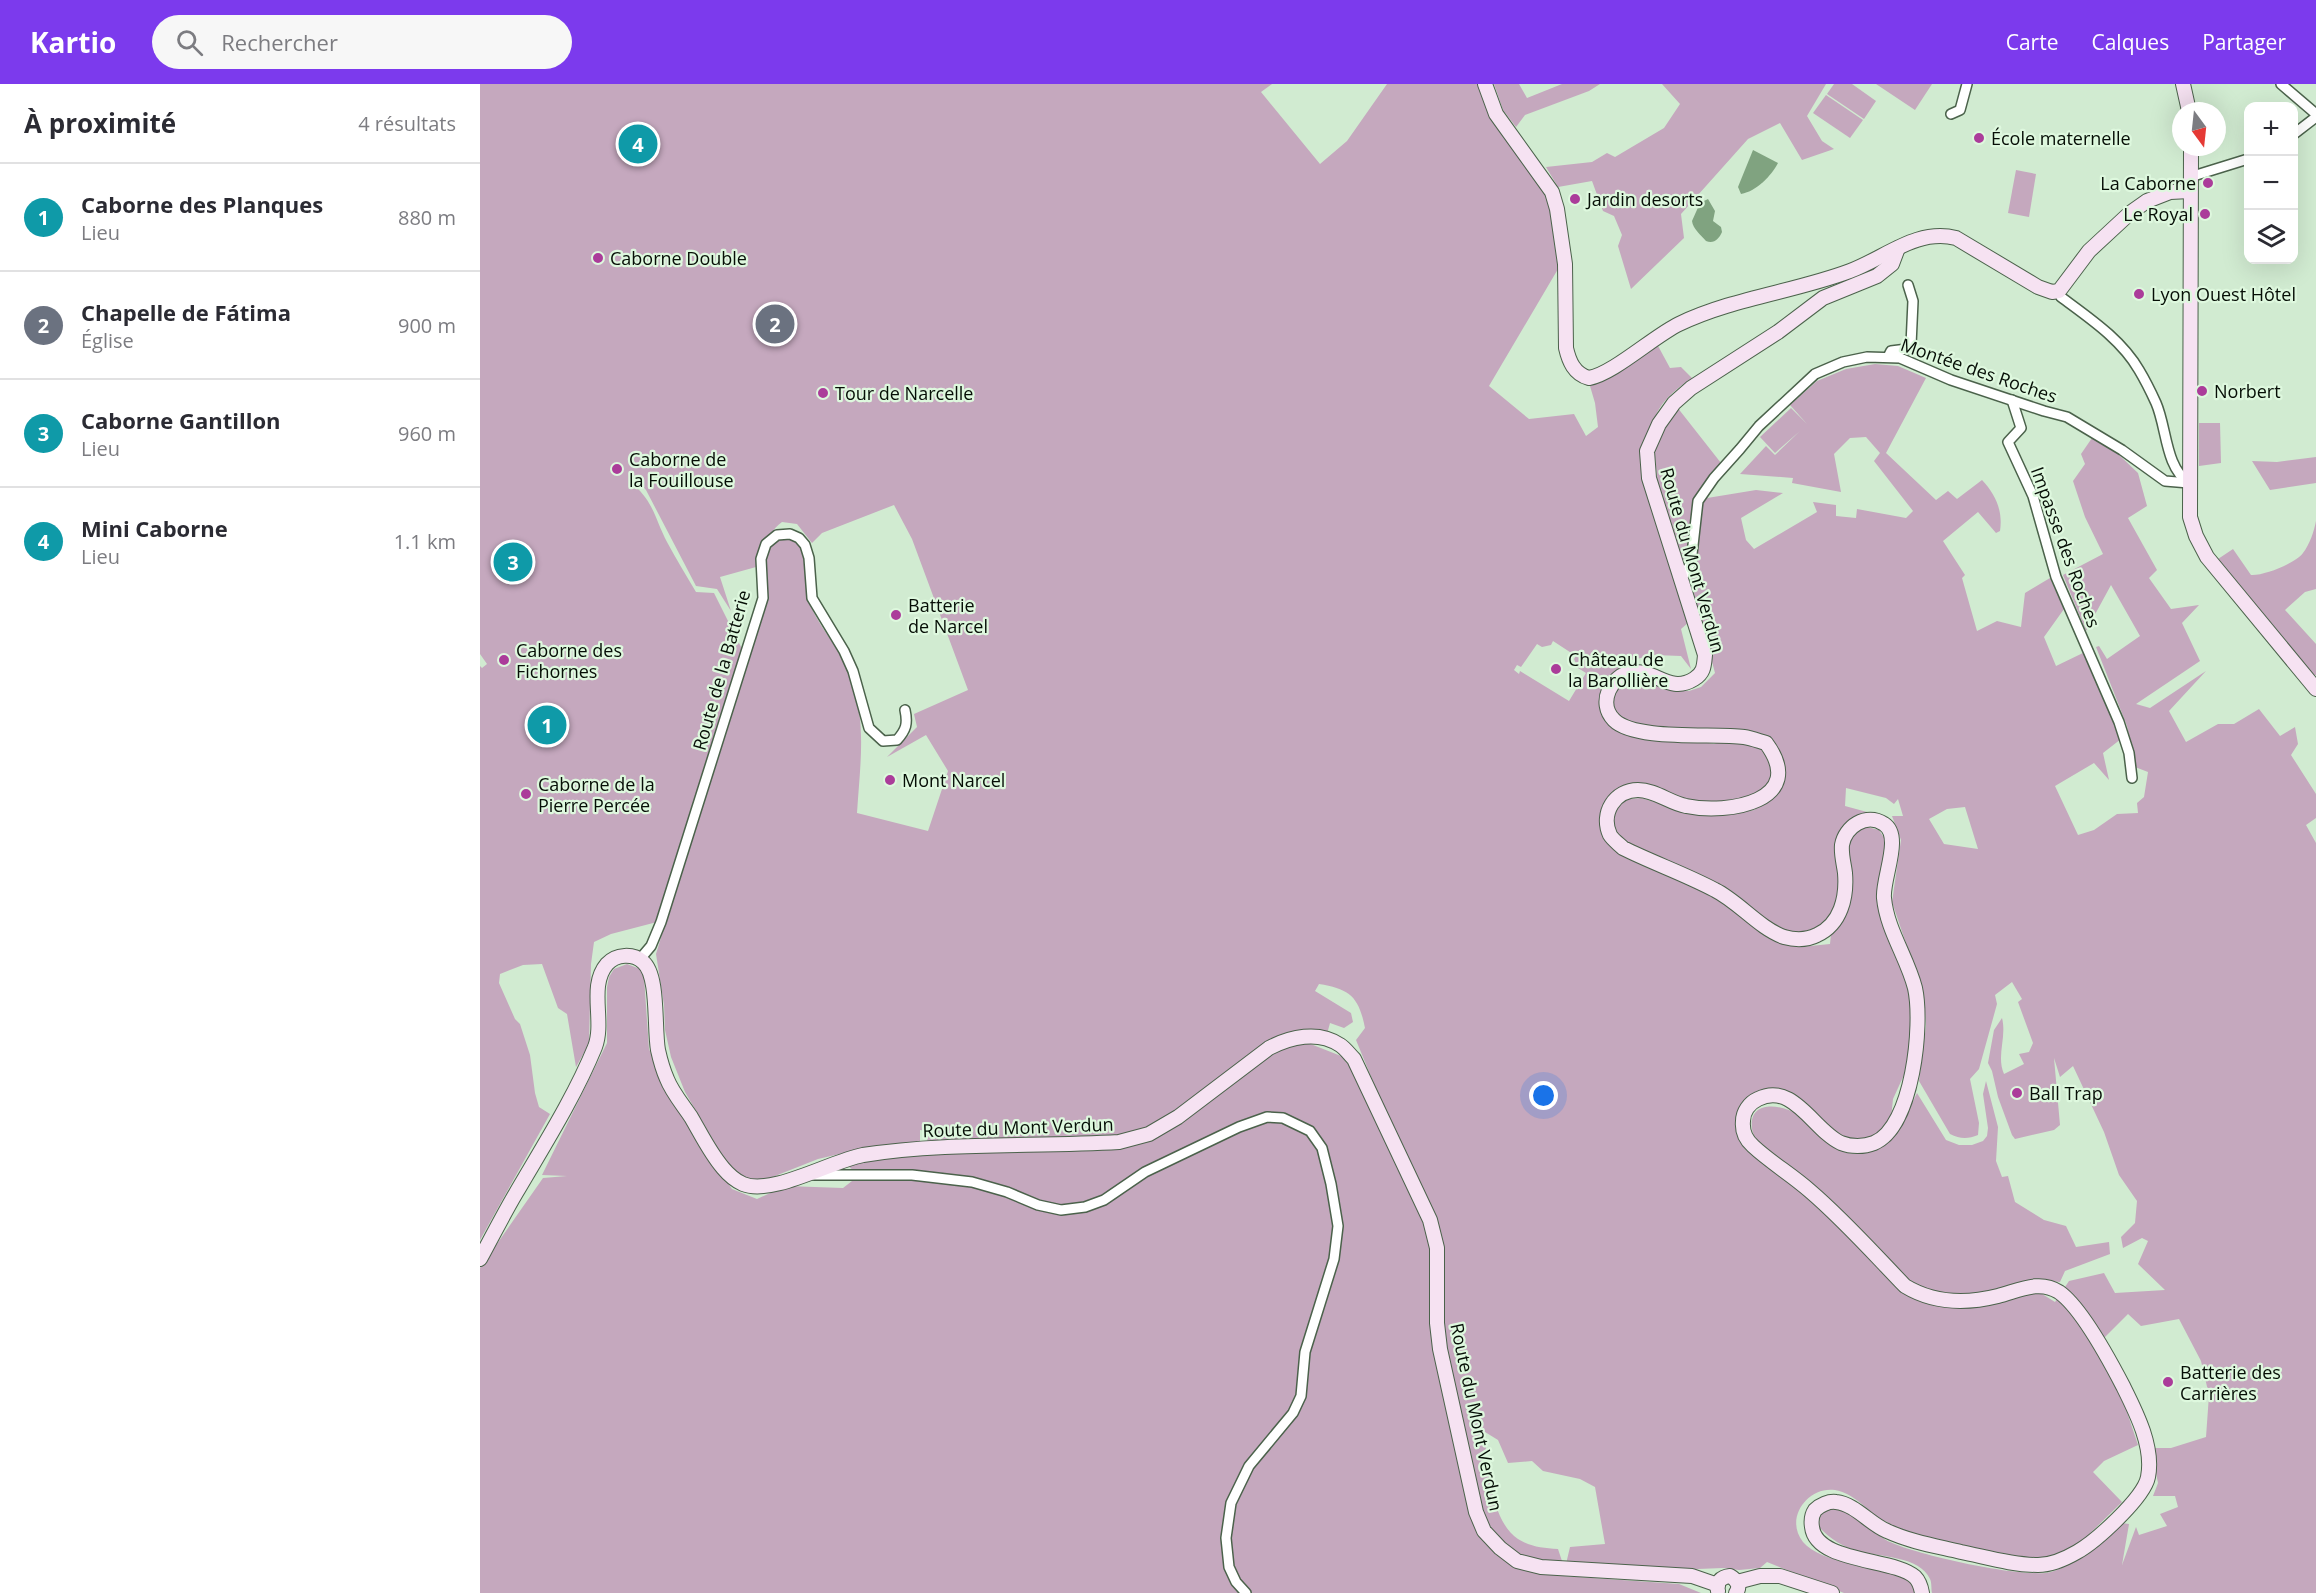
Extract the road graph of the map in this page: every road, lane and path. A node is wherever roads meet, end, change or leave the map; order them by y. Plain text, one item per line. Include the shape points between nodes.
1 (1485, 84) edge
2 (1967, 84) edge
3 (2183, 84) edge
4 (2281, 84) edge
5 (2187, 102) edge
6 (1951, 114) dead end
7 (2316, 116) edge
8 (2298, 131) edge
9 (2191, 156) edge
10 (2244, 161) edge
11 (2190, 184) junction
12 (1898, 248) junction
13 (1908, 285) dead end
14 (2059, 291) junction
15 (1888, 357) junction
16 (2012, 400) junction
17 (2189, 483) junction
18 (1682, 578) junction
19 (2316, 689) edge
20 (905, 710) dead end
21 (2132, 778) dead end
22 (640, 959) junction
23 (808, 1175) junction
24 (480, 1259) edge
25 (1736, 1587) edge
26 (1719, 1589) edge
27 (1246, 1593) edge
28 (1833, 1593) edge
29 (1922, 1593) edge

1 - 12 street via 1496,114 1552,192 1565,264 1566,348 1569,361 1584,377 1601,374 1695,316 1849,272
2 - 6 street via 1960,110
3 - 5 street
4 - 7 street
7 - 8 street
9 - 11 street
10 - 11 street
11 - 14 street via 2147,201 2130,213 2090,250
11 - 17 street
12 - 14 street via 1922,237 1956,238 2038,287
12 - 18 street, Route du Mont Verdun via 1892,264 1877,276 1823,298 1691,388 1659,424 1647,451 1649,478
13 - 15 street via 1913,301 1911,345 1907,350 1891,351
14 - 17 street via 2061,297 2117,341 2138,368 2156,403 2174,467
15 - 16 street, Montée des Roches
15 - 18 street, Montée des Roches via 1843,362 1815,374 1758,426 1698,501 1690,563
16 - 17 street, Montée des Roches via 2067,417 2165,481
16 - 21 street, Impasse des Roches via 2021,428 2008,442 2033,496 2056,577 2119,722
17 - 19 street via 2190,518 2202,549
18 - 29 street, Route du Mont Verdun via 1705,655 1700,676 1687,684 1672,684 1643,673 1625,674 1613,683 1606,698 1611,718 1638,732 1746,737 1766,743 1779,766 1778,780 1758,800 1706,809 1684,806 1641,790 1626,791 1608,810 1606,822 1611,837 1623,848 1717,890 1784,937 1803,940 1825,931 1841,908 1845,886 1842,845 1846,832 1858,822 1880,821 1887,825 1892,839 1885,906 1918,1003 1918,1034 1910,1078 1896,1120 1875,1143 1843,1144 1787,1098 1767,1096 1750,1104 1743,1117 1744,1136 1812,1192 1905,1286 1918,1294 1942,1300 1975,1300 2040,1285 2059,1292 2116,1373 2148,1452 2148,1480 2127,1507 2078,1552 2058,1562 2039,1565 2003,1561 1905,1539 1883,1530 1845,1504 1826,1503 1816,1509 1811,1519 1812,1532 1818,1540 1847,1556 1915,1576
20 - 22 street, Route de la Batterie via 906,730 897,740 883,741 869,728 844,651 812,598 805,545 790,534 771,539 761,559 763,598 747,651 661,922 651,946
22 - 23 street, Route du Mont Verdun via 650,973 655,1033 667,1080 723,1168 743,1184 755,1186
22 - 24 street via 618,956 601,974 598,1040 587,1067
23 - 26 street, Route du Mont Verdun via 861,1156 922,1149 1119,1142 1149,1134 1178,1117 1284,1040 1302,1036 1339,1044 1361,1072 1430,1220 1437,1248 1440,1349 1476,1512 1485,1531 1517,1561 1541,1567 1692,1576
23 - 27 street via 912,1175 972,1182 1061,1210 1104,1200 1145,1172 1267,1117 1283,1118 1310,1131 1322,1148 1331,1184 1338,1226 1334,1259 1305,1352 1301,1396 1293,1413 1249,1466 1231,1503 1226,1538 1229,1568
25 - 26 street via 1730,1576 1725,1576
25 - 28 street via 1760,1576 1780,1576

